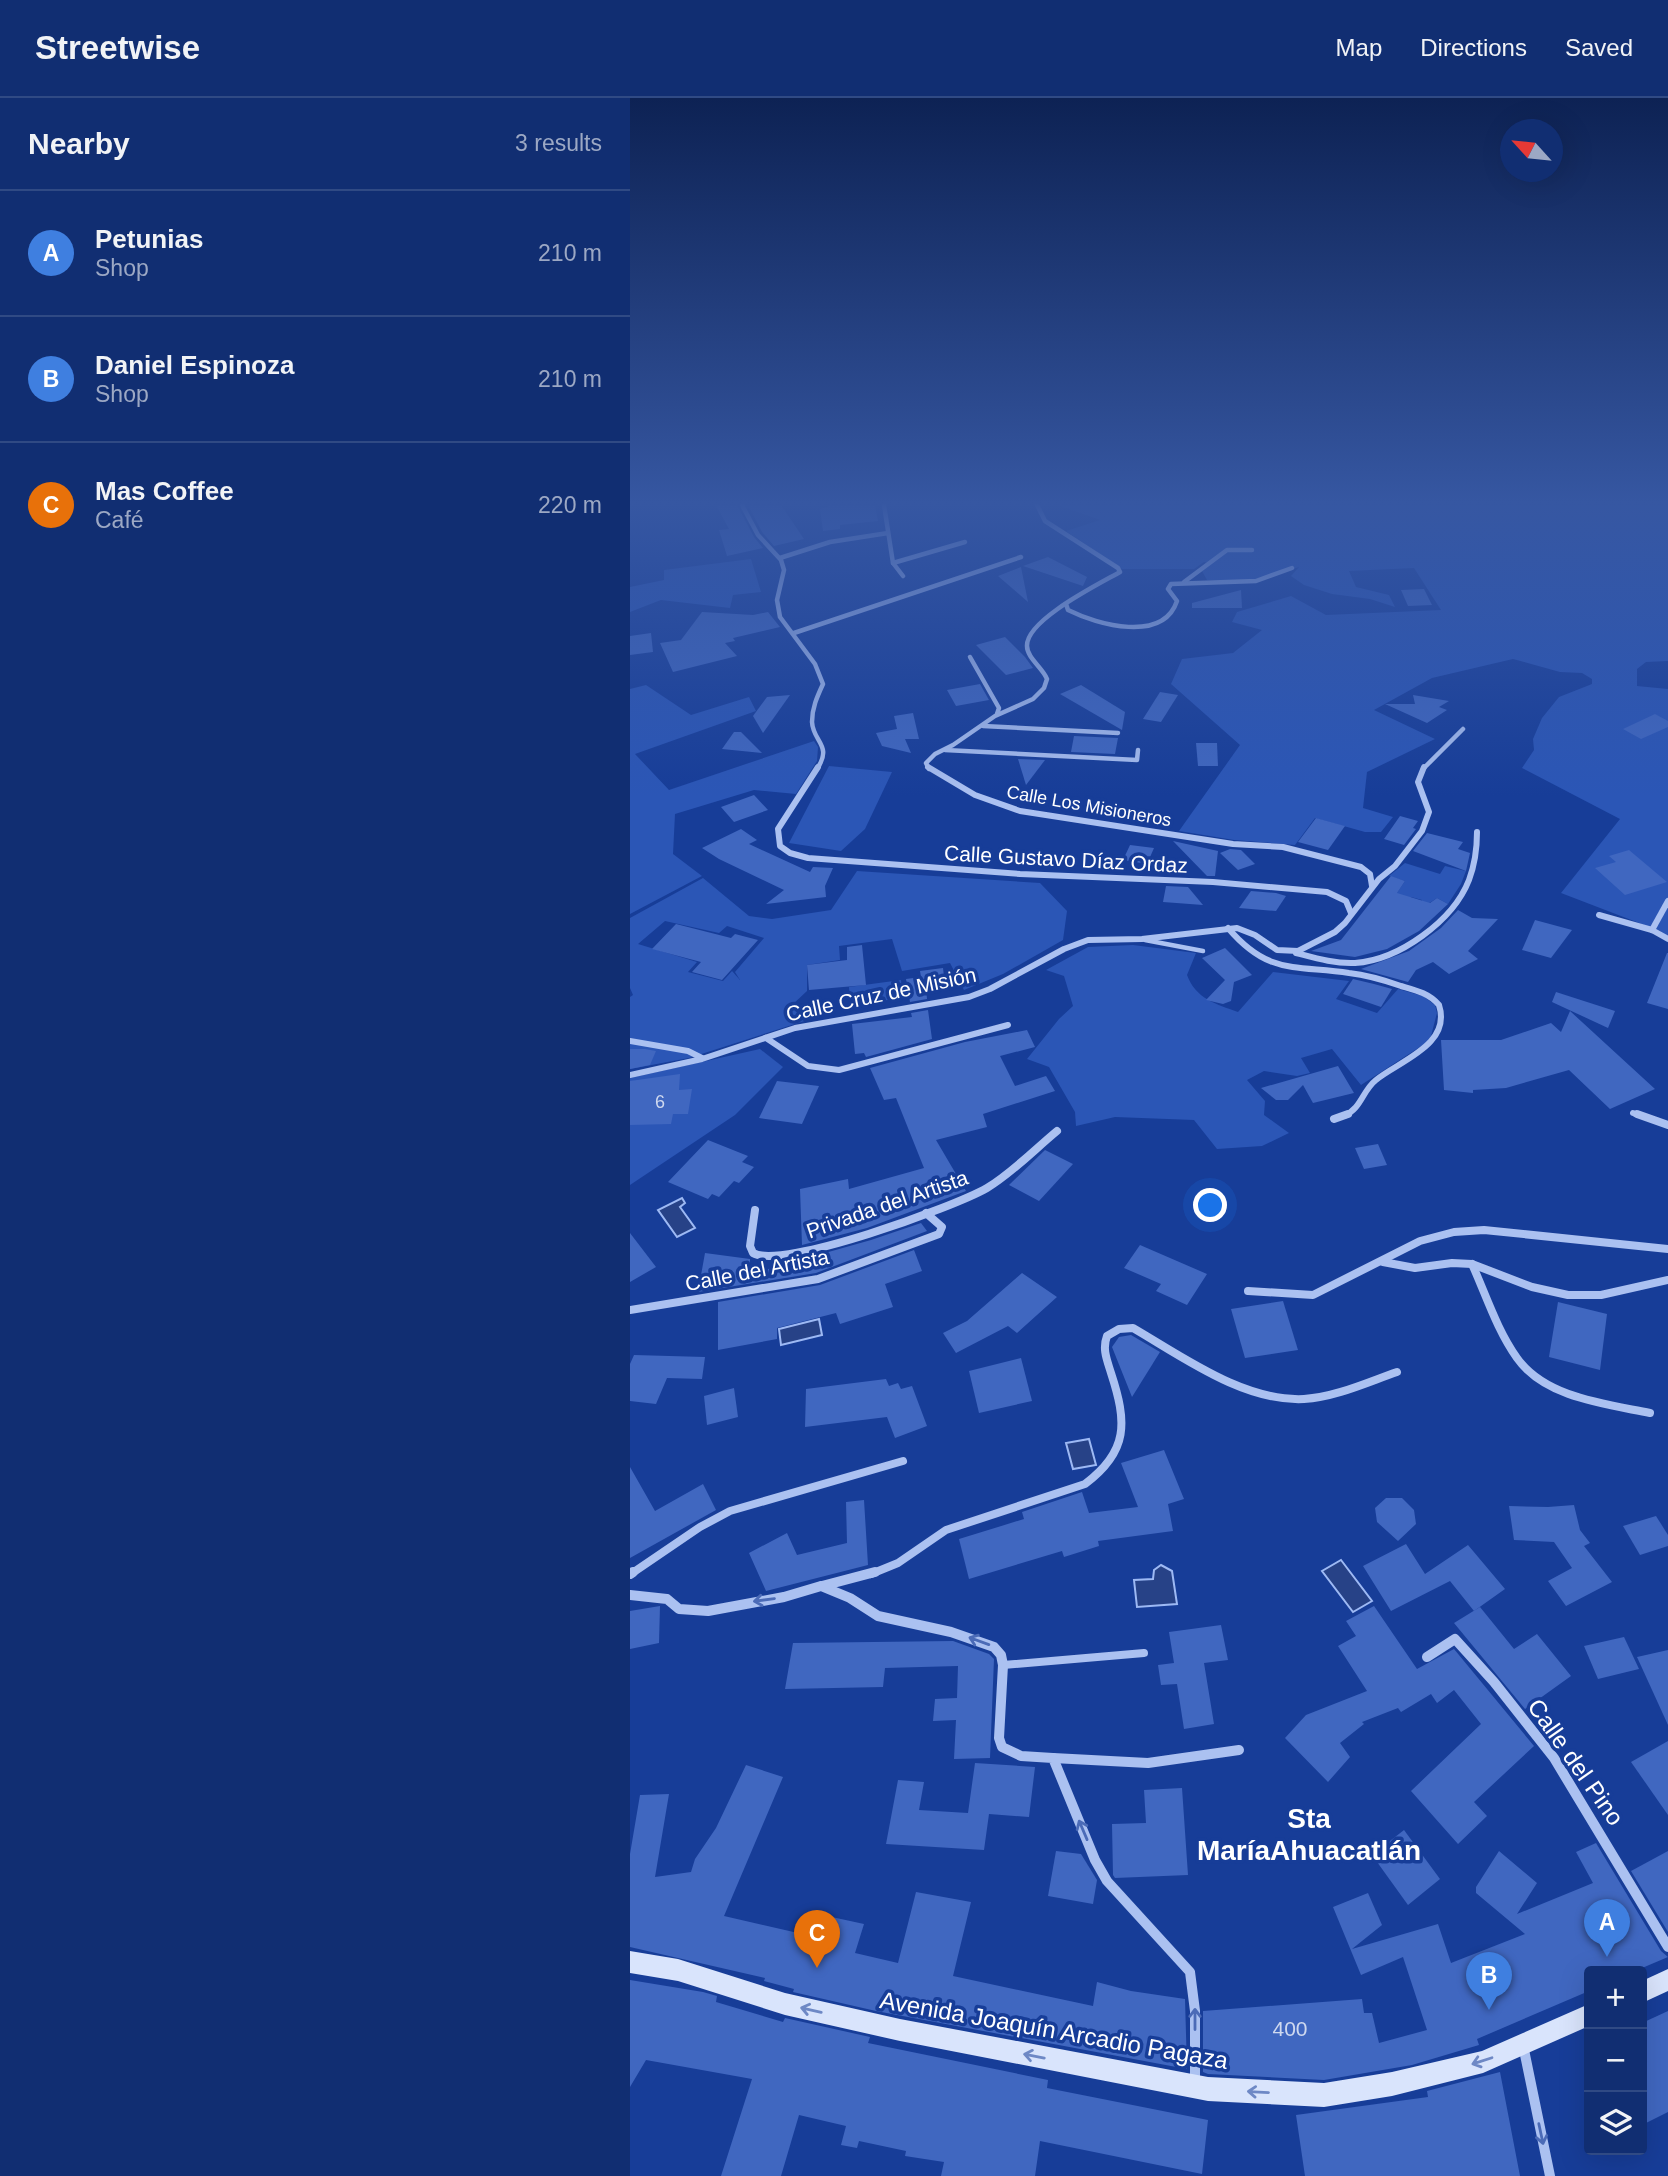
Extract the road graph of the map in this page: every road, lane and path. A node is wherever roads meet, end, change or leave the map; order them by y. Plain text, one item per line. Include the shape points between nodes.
1 (775, 602) edge
2 (887, 602) edge
3 (1069, 602) edge
4 (1177, 602) edge
5 (1066, 604) junction
6 (794, 633) junction
7 (970, 657) dead end
8 (997, 714) junction
9 (982, 726) junction
10 (1463, 729) dead end
11 (1118, 733) dead end
12 (944, 750) junction
13 (1138, 750) dead end
14 (1477, 832) dead end
15 (1372, 887) junction
16 (1668, 901) edge
17 (1351, 912) junction
18 (1599, 915) dead end
19 (1228, 928) junction
20 (1652, 930) junction
21 (1142, 939) junction
22 (1668, 939) edge
23 (1203, 951) dead end
24 (1292, 952) junction
25 (1008, 1025) dead end
26 (766, 1038) junction
27 (630, 1041) edge
28 (702, 1059) junction
29 (630, 1075) edge
30 (1633, 1114) dead end
31 (1334, 1119) dead end
32 (1668, 1125) edge
33 (1057, 1131) dead end
34 (755, 1210) dead end
35 (926, 1213) junction
36 (1668, 1249) edge
37 (1382, 1262) junction
38 (1472, 1264) junction
39 (1668, 1280) edge
40 (1248, 1291) dead end
41 (630, 1310) edge
42 (1397, 1373) dead end
43 (1650, 1413) dead end
44 (903, 1461) dead end
45 (630, 1574) edge
46 (821, 1586) junction
47 (630, 1595) edge
48 (1144, 1653) dead end
49 (1427, 1657) dead end
50 (1003, 1665) junction
51 (1239, 1750) dead end
52 (1052, 1758) junction
53 (1668, 1947) edge
54 (630, 1962) edge
55 (1668, 1980) edge
56 (1647, 1990) edge
57 (1584, 2017) edge
58 (1523, 2044) junction
59 (1195, 2088) junction
60 (1550, 2176) edge

1 - 6 street via 780,617
2 - 6 street
3 - 5 street
4 - 5 street via 1166,619 1136,627 1088,621 1068,610
5 - 8 street via 1034,629 1026,643 1045,672 1045,687 1026,704
6 - 17 street, Calle Gustavo Díaz Ordaz via 823,684 813,707 812,726 824,747 822,762 778,830 780,846 790,853 836,862 1327,892 1346,901
7 - 8 street via 999,708
8 - 9 street
9 - 11 street
9 - 12 street
10 - 15 street via 1424,767 1418,782 1428,820 1395,866
12 - 13 street via 1137,760
12 - 15 street, Calle Los Misioneros via 928,759 929,769 991,803 1074,820 1291,849 1361,867 1370,874
14 - 24 street, Calle Cruz de Misión via 1478,849 1462,896 1421,935 1366,962 1344,963
15 - 17 street
16 - 20 street
17 - 24 street via 1335,932
18 - 20 street
19 - 21 street, Calle Cruz de Misión
19 - 24 street, Calle Cruz de Misión via 1244,930 1270,948
19 - 31 street via 1246,950 1270,964 1380,979 1425,994 1439,1004 1435,1037 1422,1053 1375,1081 1357,1109
20 - 22 street
21 - 23 lane
21 - 26 street, Calle Cruz de Misión via 1081,942 969,997 835,1019
25 - 26 street via 839,1070 808,1066
26 - 28 street, Calle Cruz de Misión
27 - 28 street via 688,1051
28 - 29 street, Calle Cruz de Misión
30 - 32 street
33 - 35 street, Privada del Artista via 987,1188
34 - 35 street, Privada del Artista via 750,1245 753,1254 763,1257 850,1239
35 - 41 street, Calle del Artista via 942,1227 939,1234 818,1279
36 - 37 street via 1484,1230 1420,1241
37 - 38 street via 1418,1268 1449,1261
37 - 40 street via 1313,1295
38 - 39 street via 1533,1288 1569,1296 1617,1294
38 - 43 street via 1522,1366 1563,1392
42 - 46 street via 1321,1396 1276,1397 1246,1388 1133,1328 1119,1329 1107,1336 1104,1349 1118,1393 1122,1430 1115,1455 1096,1477 946,1530 898,1563
44 - 45 street via 730,1511
46 -> 47 street via 708,1611 679,1609 667,1599
50 -> 46 street via 1002,1655 994,1647 878,1616
48 - 50 lane
49 - 53 street, Calle del Pino via 1455,1639 1493,1682 1554,1758
50 - 52 street via 1002,1747 1021,1756
51 - 52 street via 1135,1763 1079,1756
59 -> 52 street via 1190,1972 1107,1881
59 -> 54 street, Avenida Joaquín Arcadio Pagaza via 900,2030 785,2004 678,1970
55 - 56 street
57 - 58 street, Avenida Joaquín Arcadio Pagaza
58 -> 59 street, Avenida Joaquín Arcadio Pagaza via 1483,2062 1324,2095
58 -> 60 street

